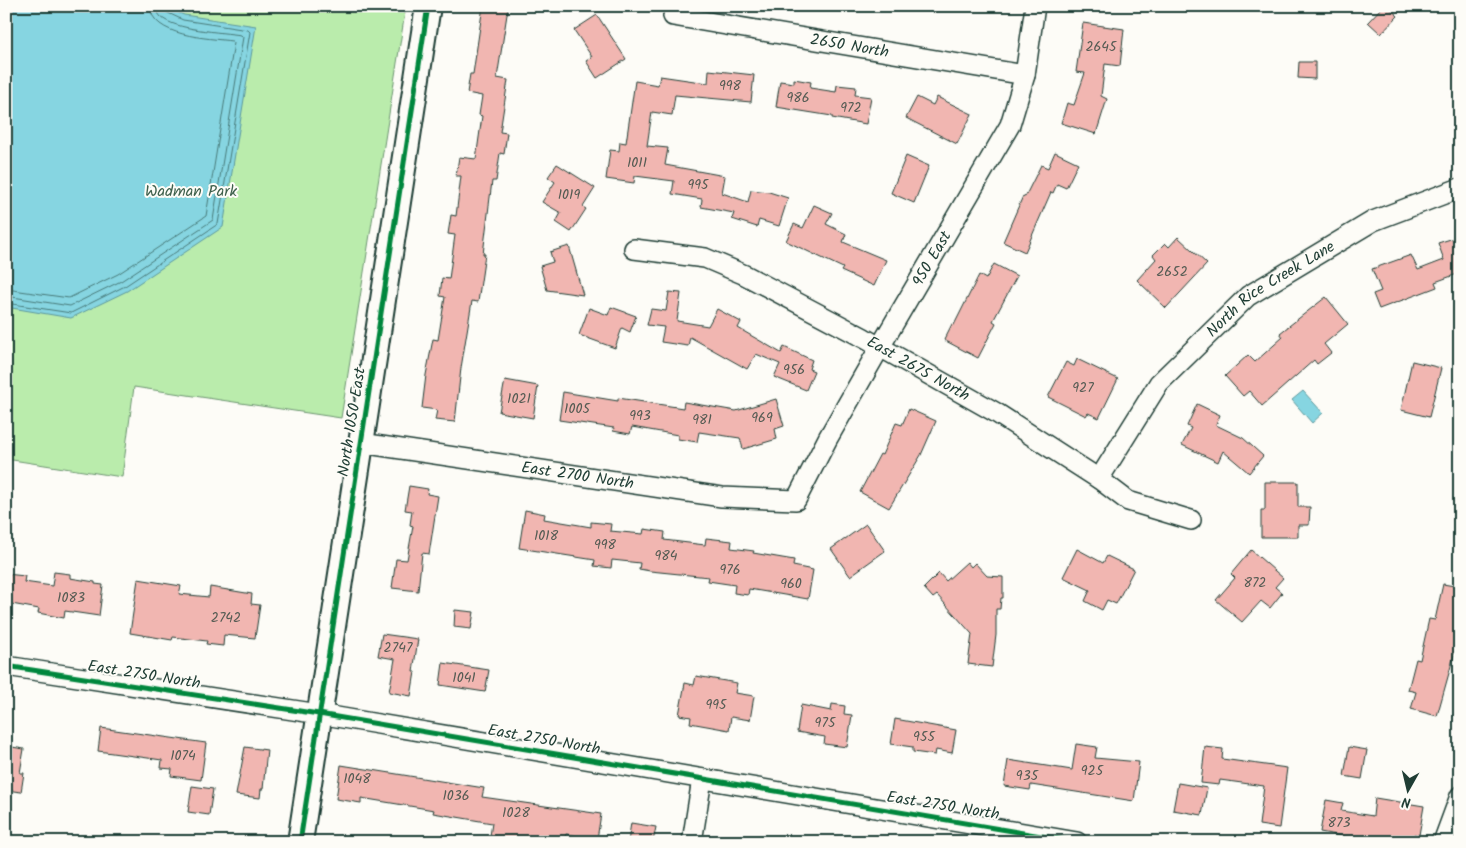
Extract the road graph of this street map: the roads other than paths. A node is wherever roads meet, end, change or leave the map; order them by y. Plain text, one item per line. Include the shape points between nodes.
1 (428, 6) edge
2 (1036, 6) edge
3 (673, 16) dead end
4 (1025, 75) junction
5 (1460, 188) edge
6 (634, 249) dead end
7 (880, 347) junction
8 (361, 443) junction
9 (1099, 479) junction
10 (796, 500) joint
11 (1191, 520) dead end
12 (6, 666) edge
13 (319, 714) junction
14 (702, 779) junction
15 (1460, 796) edge
16 (300, 842) edge
17 (692, 842) edge
18 (1077, 842) edge
19 (1443, 842) edge

1 - 8 main road, North 1050 East
2 - 4 street, 950 East
3 - 4 street, 2650 North
4 - 7 street, 950 East via 1010,125
5 - 9 street, North Rice Creek Lane via 1373,221 1248,296 1159,384
6 - 7 street, East 2675 North via 705,258 745,275
7 - 9 street, East 2675 North via 995,412
7 - 10 street, 950 East
8 - 10 street, East 2700 North via 722,497
8 - 13 main road, North 1050 East
9 - 11 street, East 2675 North via 1128,500
12 - 13 street, East 2750 North
13 - 14 street, East 2750 North
13 - 16 main road, North 1050 East
14 - 17 street
14 - 18 street, East 2750 North
15 - 19 street

